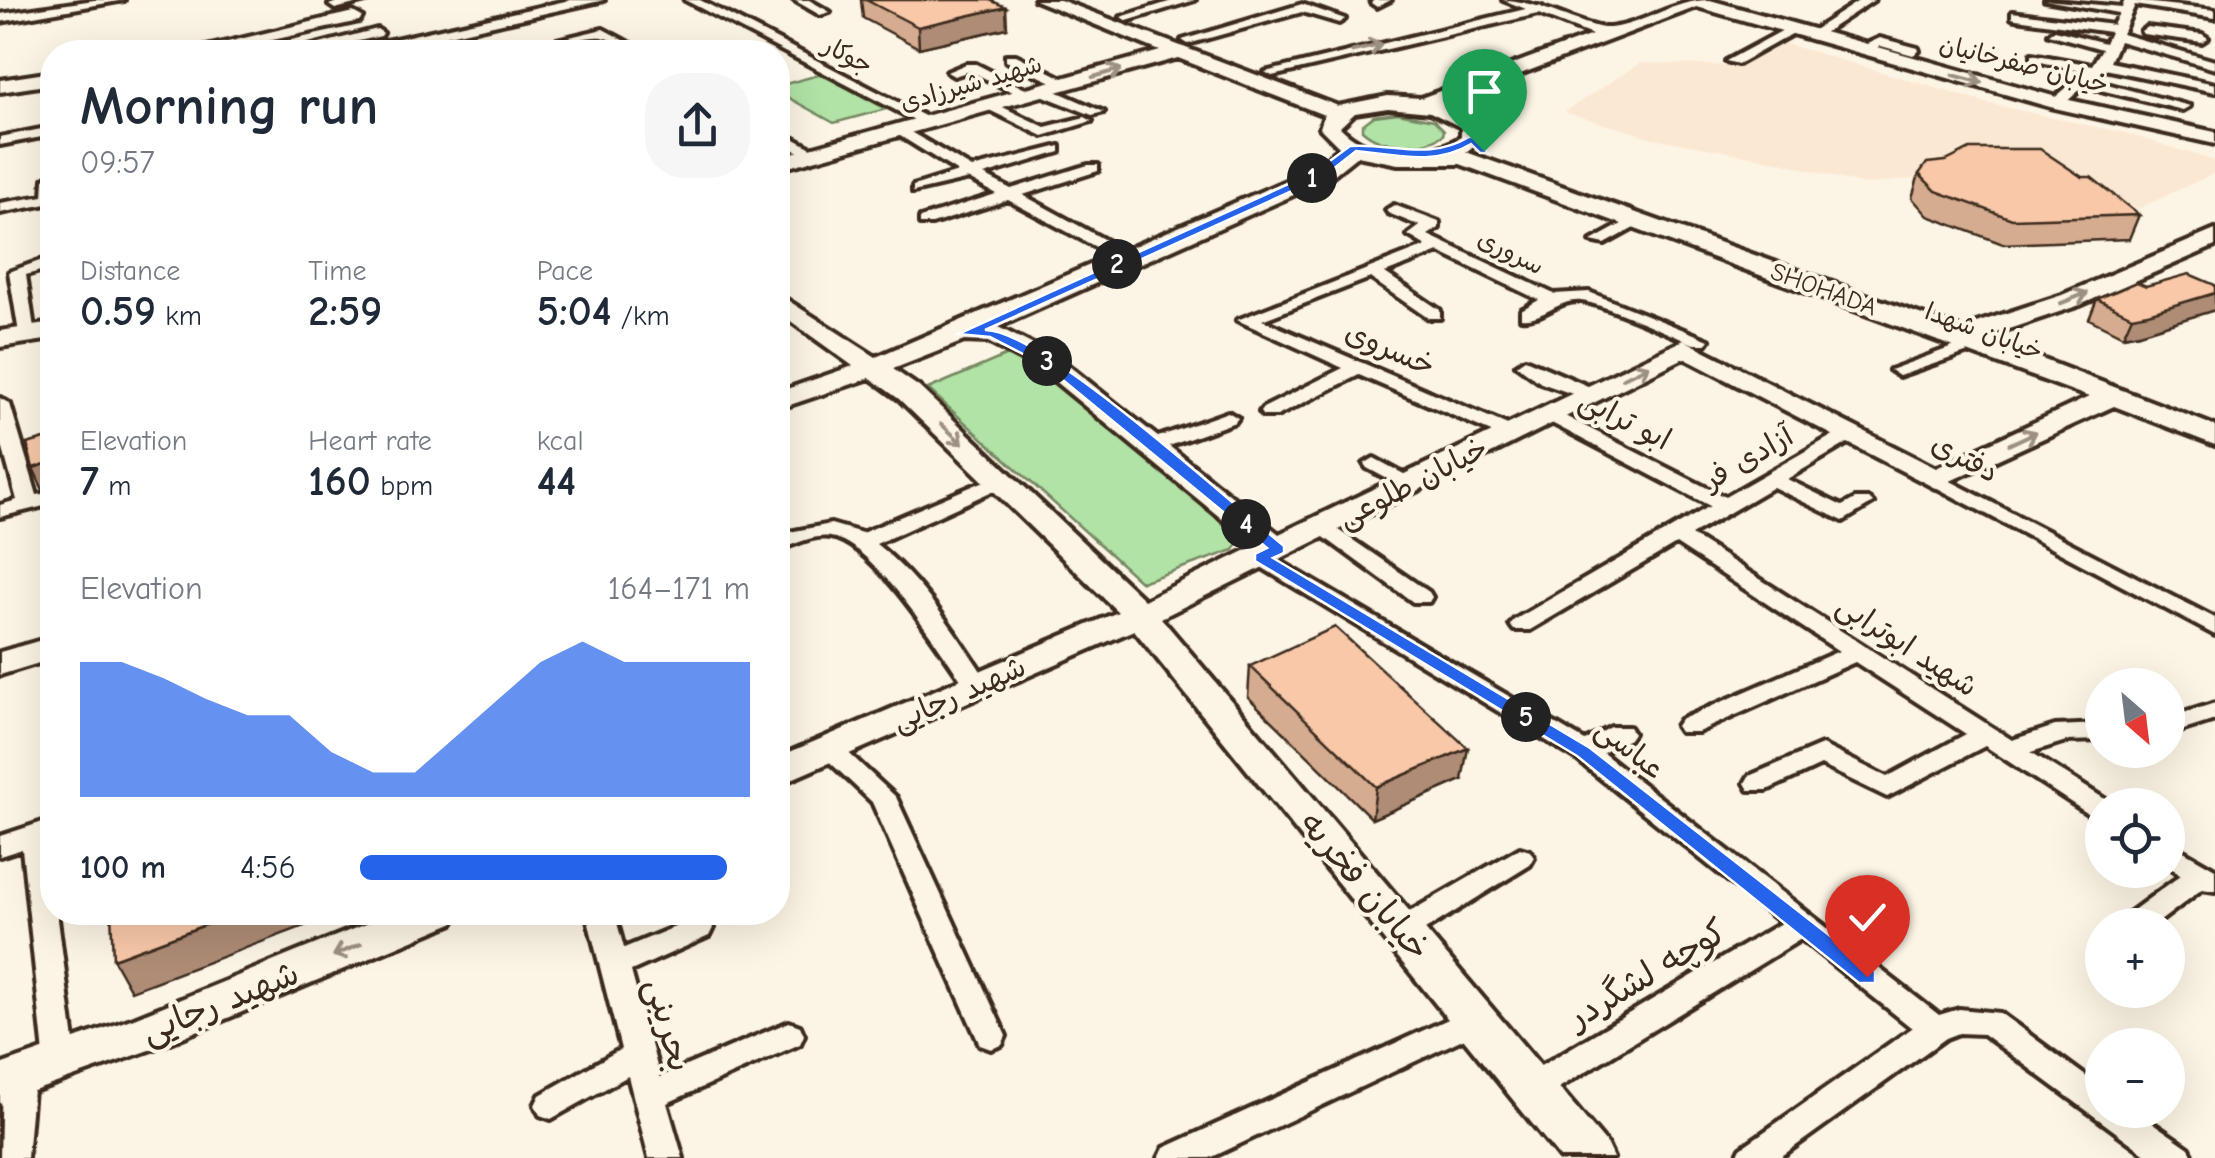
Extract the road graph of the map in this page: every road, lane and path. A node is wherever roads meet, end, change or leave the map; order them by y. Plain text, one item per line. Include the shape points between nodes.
1 (118, 0) edge
2 (364, 0) edge
3 (594, 0) edge
4 (691, 0) edge
5 (800, 0) edge
6 (1044, 0) edge
7 (1081, 0) edge
8 (1190, 0) edge
9 (1512, 0) edge
10 (1868, 0) edge
11 (2050, 0) edge
12 (1710, 2) edge
13 (331, 3) edge
14 (62, 4) edge
15 (2129, 4) edge
16 (1538, 10) junction
17 (824, 12) dead end
18 (2215, 14) edge
19 (2016, 16) dead end
20 (353, 17) junction
21 (1127, 17) junction
22 (0, 18) edge
23 (1338, 19) dead end
24 (2028, 27) dead end
25 (1802, 32) junction
26 (2146, 32) junction
27 (1610, 35) junction
28 (2116, 38) junction
29 (2202, 38) dead end
30 (250, 40) edge
31 (386, 40) edge
32 (421, 40) edge
33 (570, 40) edge
34 (617, 40) edge
35 (769, 40) edge
36 (1183, 46) junction
37 (1862, 48) junction
38 (1913, 50) dead end
39 (790, 51) edge
40 (2037, 57) dead end
41 (1010, 58) dead end
42 (1733, 61) dead end
43 (2208, 64) edge
44 (2099, 67) junction
45 (954, 72) dead end
46 (1272, 72) junction
47 (40, 80) edge
48 (2180, 80) junction
49 (2083, 82) junction
50 (1068, 84) junction
51 (0, 86) edge
52 (2215, 88) edge
53 (1037, 93) junction
54 (2057, 103) junction
55 (1360, 104) junction
56 (1423, 104) junction
57 (992, 106) junction
58 (2183, 106) dead end
59 (1337, 113) junction
60 (1458, 115) junction
61 (931, 123) junction
62 (902, 131) junction
63 (40, 133) edge
64 (2215, 138) edge
65 (1472, 139) junction
66 (0, 141) edge
67 (790, 141) edge
68 (1354, 148) junction
69 (1055, 149) dead end
70 (814, 156) junction
71 (1428, 156) junction
72 (790, 161) edge
73 (1094, 168) dead end
74 (971, 174) junction
75 (918, 189) dead end
76 (1011, 195) junction
77 (40, 201) edge
78 (0, 208) edge
79 (1394, 210) dead end
80 (926, 221) dead end
81 (1637, 222) junction
82 (2215, 237) edge
83 (1599, 241) dead end
84 (1440, 246) junction
85 (1130, 258) junction
86 (40, 265) edge
87 (1372, 272) junction
88 (1552, 300) junction
89 (790, 309) edge
90 (1434, 314) dead end
91 (1527, 314) dead end
92 (965, 334) junction
93 (26, 335) edge
94 (1980, 336) junction
95 (1692, 344) junction
96 (937, 346) junction
97 (850, 350) junction
98 (1525, 365) dead end
99 (1358, 368) junction
100 (879, 369) junction
101 (1898, 370) dead end
102 (908, 394) junction
103 (1590, 394) junction
104 (2112, 396) junction
105 (790, 397) edge
106 (0, 404) edge
107 (790, 412) edge
108 (1270, 412) dead end
109 (1549, 414) junction
110 (1228, 418) dead end
111 (2215, 419) edge
112 (1510, 433) junction
113 (1851, 433) junction
114 (2215, 436) edge
115 (1151, 446) junction
116 (1374, 464) dead end
117 (1934, 479) junction
118 (1001, 480) junction
119 (1772, 480) junction
120 (1408, 484) junction
121 (40, 501) edge
122 (1862, 503) dead end
123 (29, 504) junction
124 (1726, 506) junction
125 (0, 511) edge
126 (1324, 528) junction
127 (790, 534) edge
128 (1676, 536) junction
129 (860, 542) junction
130 (1269, 553) junction
131 (1421, 596) dead end
132 (1140, 615) junction
133 (1522, 625) dead end
134 (2215, 628) edge
135 (40, 631) edge
136 (0, 643) edge
137 (40, 652) edge
138 (1857, 652) junction
139 (0, 664) edge
140 (978, 686) junction
141 (2215, 711) edge
142 (2185, 721) edge
143 (1688, 726) dead end
144 (2085, 731) edge
145 (1620, 732) dead end
146 (1986, 735) junction
147 (830, 750) junction
148 (2011, 751) junction
149 (1584, 752) junction
150 (790, 767) edge
151 (1758, 783) dead end
152 (2085, 799) edge
153 (40, 833) edge
154 (0, 846) edge
155 (1520, 858) dead end
156 (2185, 863) edge
157 (2208, 879) edge
158 (2161, 908) edge
159 (51, 925) edge
160 (406, 925) edge
161 (603, 925) edge
162 (1799, 926) junction
163 (699, 928) dead end
164 (1402, 930) junction
165 (614, 965) junction
166 (1477, 1018) junction
167 (1935, 1029) junction
168 (788, 1036) dead end
169 (991, 1036) dead end
170 (638, 1055) junction
171 (61, 1064) junction
172 (9, 1081) edge
173 (1533, 1088) junction
174 (2085, 1093) edge
175 (649, 1096) junction
176 (552, 1105) dead end
177 (2134, 1128) edge
178 (10, 1158) edge
179 (666, 1158) edge
180 (1176, 1158) edge
181 (1589, 1158) edge
182 (1753, 1158) edge
183 (2177, 1158) edge

1 - 14 street
2 - 13 street
3 - 32 main road
4 - 35 street, جوکار
5 - 17 street
6 - 36 main road
7 - 21 main road
8 - 21 street
9 - 16 main road
10 - 25 street
11 - 15 street
12 - 25 main road, خیابان صفرخانیان
12 - 27 main road
12 - 60 main road via 1463,103
13 - 20 main road
14 - 22 street
15 - 18 street
15 - 28 street
16 - 27 main road
46 -> 16 street
19 - 28 street
20 - 30 main road
20 - 31 main road
21 - 36 main road
23 - 36 street via 1302,8
24 - 28 street
25 - 37 main road, خیابان صفرخانیان
25 - 42 street
26 - 28 street
26 - 29 street
26 - 43 street
27 - 56 main road
28 - 44 street
33 - 34 street via 603,33
36 - 46 main road
50 -> 36 main road, شهید شیرزادی
36 - 59 main road
37 - 38 street via 1880,42
37 -> 54 main road, خیابان صفرخانیان
39 - 61 street, جوکار
40 - 44 street
41 - 50 street
43 - 48 street
44 - 48 street
44 - 49 street
45 - 53 street via 971,67
46 - 55 main road
47 - 51 main road
48 - 52 street
49 - 54 street
49 - 58 street
50 - 53 main road, شهید شیرزادی
53 - 57 main road, شهید شیرزادی
53 - 57 street via 1091,117 1043,132
54 - 64 main road, خیابان صفرخانیان
55 - 56 main road
55 - 59 main road
56 - 60 main road
57 - 61 main road, شهید شیرزادی
59 - 68 main road via 1330,128
60 - 65 main road via 1471,125
61 - 62 main road, شهید شیرزادی
62 - 70 main road, شهید شیرزادی
62 - 74 street
63 - 66 street
65 - 71 main road
65 - 94 main road, خیابان شهدا via 1484,151
67 - 70 street
68 - 71 main road, SHOHADA
68 - 85 main road via 1319,174
69 - 74 street
70 - 72 main road, شهید شیرزادی
71 - 81 main road, SHOHADA via 1462,158
73 - 76 street
74 - 75 street
74 - 76 street
76 - 80 street
76 - 85 street
77 - 78 street
79 - 84 street, سروری via 1433,225 1416,234
81 - 83 street
81 - 94 main road, SHOHADA
94 -> 82 main road
84 - 87 street
84 - 88 street, سروری
85 - 92 main road
86 - 93 street via 17,272
87 - 90 street
87 - 99 street, خسروی via 1246,320
88 - 91 street
88 - 95 street, سروری via 1583,296
89 - 97 main road, خیابان فخریه
92 - 96 main road
92 - 115 main road via 1016,342
94 - 101 street
94 - 104 main road, SHOHADA
94 - 111 main road, خیابان شهدا
103 -> 95 main road, خیابان طلوعی
95 - 113 main road, دفتری
96 - 97 main road
96 - 100 main road
97 - 100 main road, خیابان فخریه
98 - 103 street
99 - 108 street
99 - 112 street, خسروی
100 - 102 main road, خیابان فخریه
100 - 105 main road
102 - 107 main road via 867,390
102 -> 118 main road, خیابان فخریه
103 - 109 main road, خیابان طلوعی
104 - 114 main road, SHOHADA
117 -> 104 main road
106 - 123 street
109 - 112 main road, خیابان طلوعی
109 - 124 street, ابو ترابی
110 - 115 street
112 - 120 main road, خیابان طلوعی
113 - 117 main road, دفتری
113 - 119 street, آزادی فر
115 - 130 main road
116 - 120 street
117 - 134 street, دفتری
118 - 129 street
118 - 132 main road, خیابان فخریه
119 - 122 street via 1843,515
119 - 124 street, آزادی فر
120 - 126 main road, خیابان طلوعی
121 - 123 street
123 - 125 street
124 - 128 street, آزادی فر
126 - 130 main road, خیابان طلوعی
126 - 131 street
127 - 129 street via 838,530
128 - 133 street, آزادی فر
128 - 138 street, شهید ابوترابی
129 - 140 street via 912,594
130 - 132 main road, خیابان طلوعی
130 - 149 street, عباسی
132 - 140 main road, شهید رجایی
132 - 164 main road, خیابان فخریه
135 - 136 main road
137 - 139 main road
138 - 143 street
138 - 146 street, شهید ابوترابی
140 - 147 main road, شهید رجایی
141 - 142 street
144 - 148 street via 2034,739
145 - 149 street
146 - 148 street, شهید ابوترابی
146 - 151 street via 1887,788 1822,754
147 - 150 main road, شهید رجایی
147 - 169 street via 882,797
148 - 152 street, شهید ابوترابی
149 - 162 street, عباسی
153 - 154 street
155 - 164 street
156 - 157 street
157 - 158 street
159 - 171 street
160 -> 171 main road, شهید رجایی
161 - 165 street, بحرینی
162 - 167 street, عباسی
162 - 173 street, کوچه لشگردر
163 - 165 street
164 - 166 main road, خیابان فخریه
165 - 170 street, بحرینی
166 - 173 main road, خیابان فخریه
166 - 180 street
167 - 174 street via 1989,1022
167 - 182 street
168 - 175 street
170 - 175 street, بحرینی
170 - 176 street
171 - 172 main road, شهید رجایی
172 - 178 street
173 - 181 main road, خیابان فخریه
175 - 179 street, بحرینی
177 - 183 street

